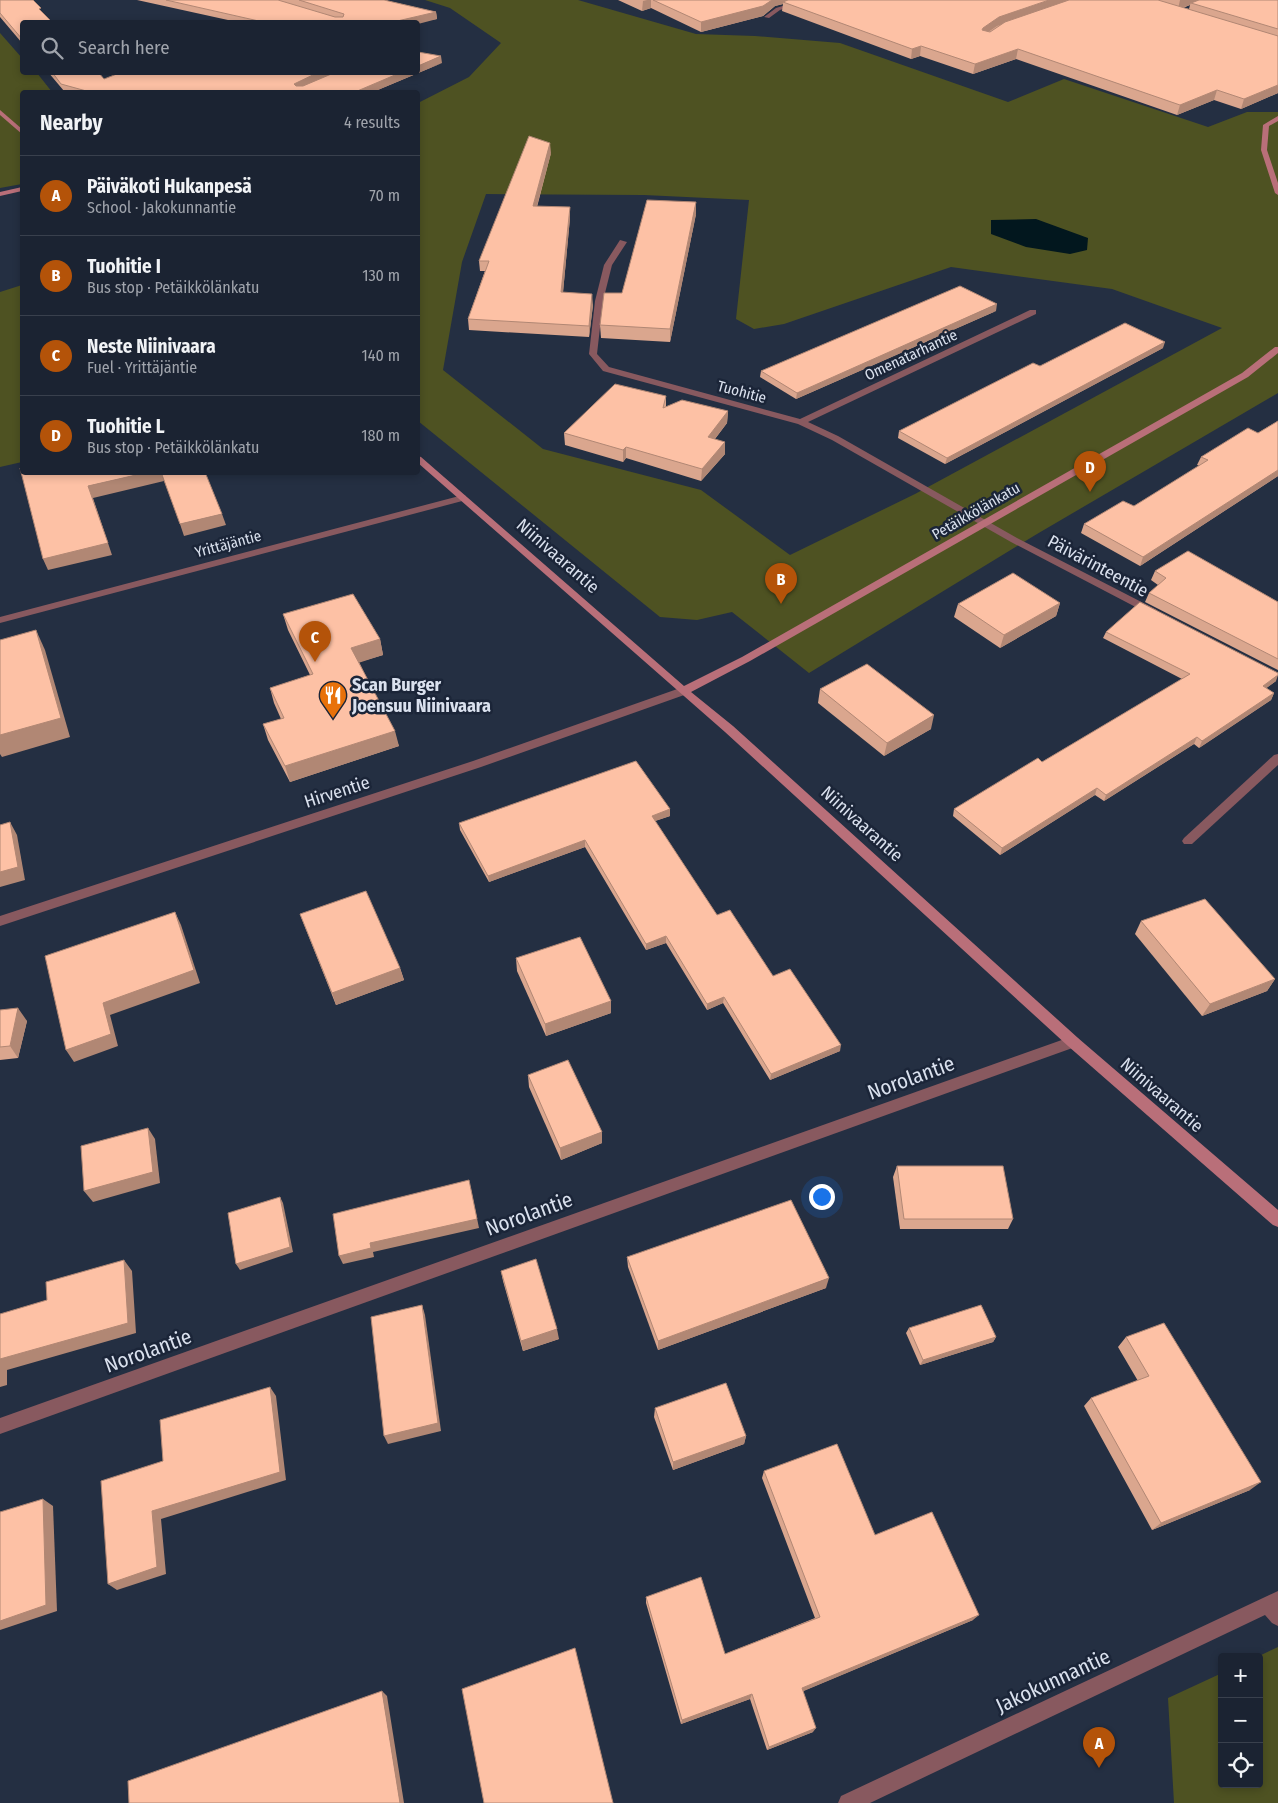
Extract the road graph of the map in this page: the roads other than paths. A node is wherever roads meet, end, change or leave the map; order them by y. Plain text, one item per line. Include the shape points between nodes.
1 (807, 0) edge
2 (767, 17) edge
3 (0, 112) edge
4 (1278, 118) edge
5 (20, 130) edge
6 (20, 189) edge
7 (1278, 193) edge
8 (0, 194) edge
9 (624, 242) dead end
10 (1033, 312) dead end
11 (1278, 349) edge
12 (801, 422) junction
13 (420, 461) edge
14 (463, 498) junction
15 (985, 524) junction
16 (1164, 618) edge
17 (0, 620) edge
18 (683, 691) junction
19 (1278, 758) edge
20 (1188, 841) dead end
21 (0, 921) edge
22 (1073, 1042) junction
23 (1278, 1220) edge
24 (0, 1426) edge
25 (1275, 1607) edge
26 (848, 1803) edge

1 - 2 street via 778,9
3 - 5 street
4 - 7 street via 1266,125 1264,150
6 - 8 street
9 - 12 street, Tuohitie via 608,265 599,301 594,354 606,369
10 - 12 street, Omenatarhantie
11 - 15 street, Petäikkölänkatu via 1245,375
12 - 15 street, Tuohitie
13 - 14 street, Niinivaarantie
14 - 17 street, Yrittäjäntie
14 - 18 street, Niinivaarantie
15 - 16 street, Päivärinteentie
15 - 18 street, Petäikkölänkatu
18 - 21 street, Hirventie via 478,764
18 - 22 street, Niinivaarantie via 729,729
19 - 20 street
22 - 23 street, Niinivaarantie
22 - 24 street, Norolantie
25 - 26 street, Jakokunnantie

